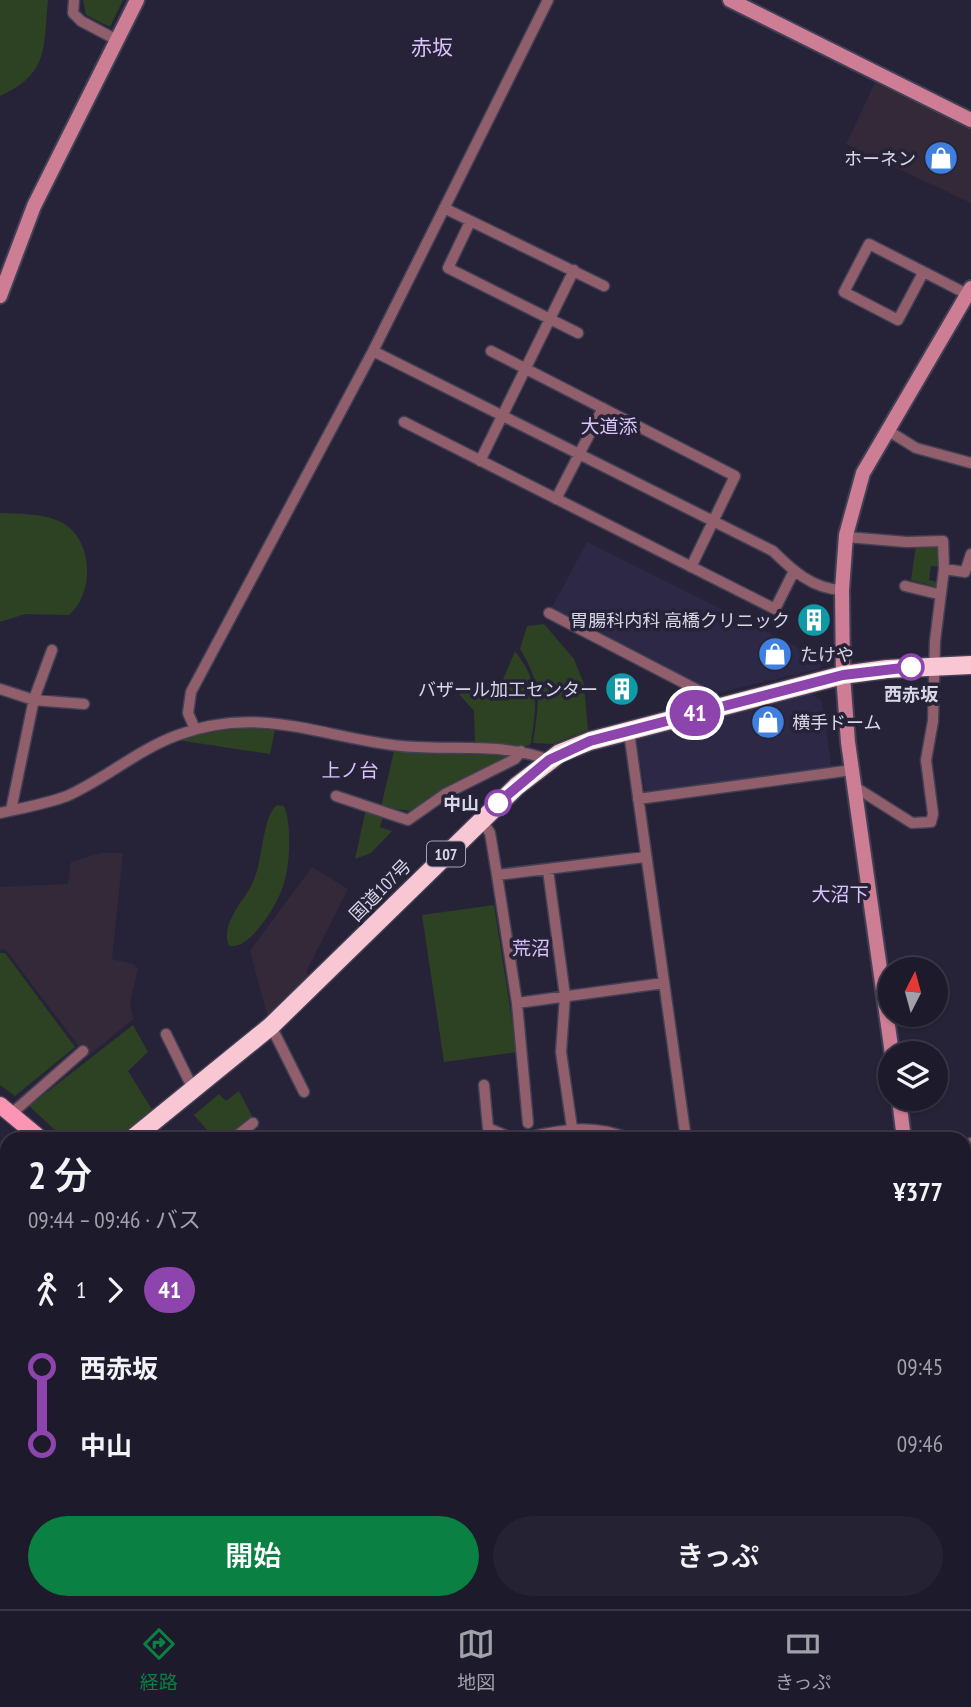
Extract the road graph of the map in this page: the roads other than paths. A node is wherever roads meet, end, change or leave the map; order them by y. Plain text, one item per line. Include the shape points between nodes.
1 (74, 0) edge
2 (137, 0) edge
3 (548, 0) edge
4 (730, 0) edge
5 (117, 40) junction
6 (971, 120) edge
7 (444, 208) junction
8 (470, 222) junction
9 (574, 270) junction
10 (923, 273) junction
11 (604, 286) dead end
12 (969, 291) edge
13 (0, 296) edge
14 (551, 320) junction
15 (578, 333) dead end
16 (373, 351) junction
17 (491, 351) dead end
18 (527, 369) junction
19 (603, 408) junction
20 (502, 415) junction
21 (404, 422) dead end
22 (887, 430) junction
23 (579, 454) junction
24 (480, 461) junction
25 (971, 463) edge
26 (556, 499) junction
27 (713, 521) junction
28 (846, 537) junction
29 (971, 554) edge
30 (691, 567) junction
31 (944, 569) junction
32 (794, 571) junction
33 (905, 586) dead end
34 (842, 590) junction
35 (938, 594) junction
36 (549, 613) dead end
37 (52, 650) dead end
38 (971, 665) edge
39 (934, 666) junction
40 (843, 675) junction
41 (0, 689) edge
42 (34, 700) junction
43 (84, 705) dead end
44 (719, 706) junction
45 (195, 729) junction
46 (629, 732) junction
47 (521, 751) junction
48 (549, 760) junction
49 (852, 770) junction
50 (855, 787) junction
51 (336, 796) dead end
52 (638, 799) junction
53 (5, 812) edge
54 (481, 819) junction
55 (645, 857) junction
56 (548, 870) junction
57 (497, 875) junction
58 (664, 983) junction
59 (565, 996) junction
60 (517, 1003) junction
61 (271, 1026) junction
62 (166, 1034) dead end
63 (890, 1041) edge
64 (83, 1051) dead end
65 (484, 1085) dead end
66 (193, 1089) junction
67 (304, 1092) dead end
68 (3, 1107) edge
69 (900, 1111) edge
70 (253, 1123) dead end
71 (528, 1123) dead end
72 (572, 1128) junction
73 (587, 1128) junction
74 (33, 1132) edge
75 (141, 1132) edge
76 (242, 1132) edge
77 (499, 1132) edge
78 (552, 1132) edge
79 (585, 1132) edge
80 (602, 1132) edge
81 (685, 1132) edge
82 (903, 1132) edge

1 - 5 street via 73,13 81,21
2 - 5 street
3 - 7 street
4 - 6 street
5 - 13 street via 34,206
7 - 8 street
7 - 16 street
8 - 9 street
8 - 14 street via 448,268
9 - 11 street
9 - 14 street
10 - 10 street via 869,244 844,292 898,320
10 - 12 street
12 - 22 street
14 - 15 street
14 - 18 street
16 - 20 street
16 - 45 street via 191,692 188,713
17 - 18 street
18 - 19 street
18 - 20 street
19 - 23 street
19 - 27 street via 735,476
20 - 23 street
20 - 24 street
21 - 24 street
22 - 25 street via 916,448
22 - 28 street via 863,473
23 - 26 street
23 - 27 street
24 - 26 street
26 - 30 street
27 - 30 street
27 - 32 street via 773,551
28 - 31 street via 943,541
28 - 34 street
29 - 31 street via 964,572
30 - 32 street via 775,609
31 - 35 street
32 - 34 street via 829,590
33 - 35 street
34 - 40 street
35 - 39 street
36 - 44 street via 713,698
37 - 42 street
38 - 39 highway, 国道107号 / 107
39 - 40 highway, 国道107号 / 107
39 - 50 street via 933,721 926,760 931,822 912,823
40 - 44 highway, 国道107号 / 107
40 - 49 street
41 - 42 street
42 - 43 street
42 - 53 street
44 - 46 highway, 国道107号 / 107
45 - 47 street via 283,722 364,742
45 - 53 street via 66,796
46 - 48 highway, 国道107号 / 107 via 590,741
46 - 52 street
47 - 48 street
47 - 51 street via 427,804 408,820
48 - 54 highway, 国道107号 / 107
49 - 50 street
49 - 52 street
50 - 63 street
52 - 55 street
54 - 57 street via 490,833
54 - 61 highway, 国道107号 / 107
55 - 56 street
55 - 58 street
56 - 57 street
56 - 59 street
57 - 60 street
58 - 59 street
58 - 81 street
59 - 60 street
59 - 72 street via 561,1052
60 - 71 street
61 - 66 highway, 国道107号 / 107
61 - 67 street
62 - 66 street
64 - 68 street
65 - 77 street via 488,1128
66 - 75 highway, 国道107号 / 107
68 - 74 main road
69 - 82 street
70 - 76 street
72 - 73 street
72 - 78 street
73 - 79 street
73 - 80 street

